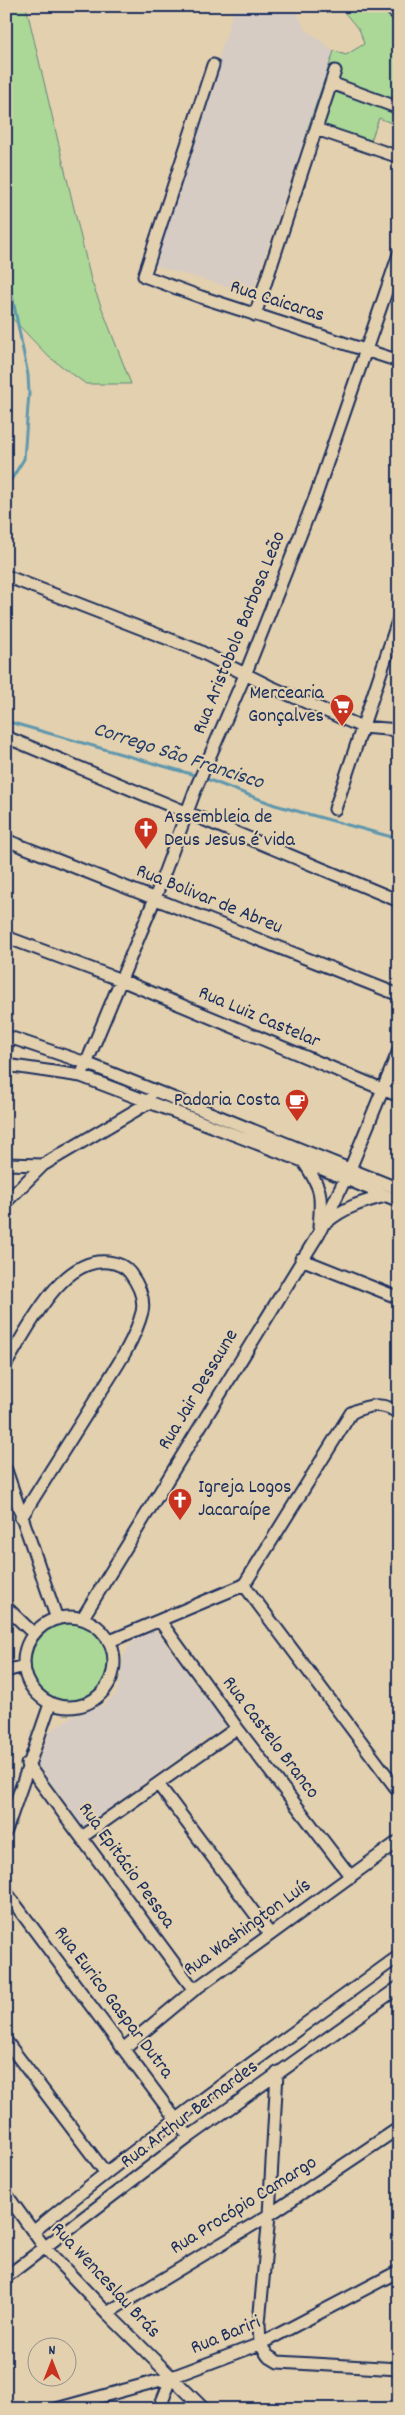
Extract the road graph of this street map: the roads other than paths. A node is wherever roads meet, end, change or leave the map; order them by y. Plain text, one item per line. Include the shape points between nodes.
1 (388, 6) edge
2 (399, 16) edge
3 (214, 65) dead end
4 (335, 71) dead end
5 (331, 83) junction
6 (399, 108) edge
7 (316, 129) junction
8 (399, 157) edge
9 (399, 254) edge
10 (255, 315) junction
11 (367, 351) junction
12 (399, 362) edge
13 (6, 576) edge
14 (399, 618) edge
15 (245, 674) junction
16 (362, 726) junction
17 (399, 730) edge
18 (6, 737) edge
19 (335, 809) dead end
20 (187, 814) junction
21 (6, 840) edge
22 (155, 898) junction
23 (399, 901) edge
24 (6, 937) edge
25 (121, 980) junction
26 (399, 995) edge
27 (6, 1036) edge
28 (6, 1050) edge
29 (399, 1050) edge
30 (86, 1063) junction
31 (6, 1065) edge
32 (81, 1076) junction
33 (382, 1090) junction
34 (153, 1091) junction
35 (399, 1096) edge
36 (148, 1102) junction
37 (241, 1132) junction
38 (303, 1161) junction
39 (6, 1164) edge
40 (44, 1165) junction
41 (348, 1174) junction
42 (399, 1189) edge
43 (385, 1196) junction
44 (399, 1201) edge
45 (6, 1202) edge
46 (320, 1230) junction
47 (302, 1259) junction
48 (399, 1298) edge
49 (6, 1364) edge
50 (399, 1414) edge
51 (6, 1470) edge
52 (21, 1518) junction
53 (244, 1585) junction
54 (6, 1607) edge
55 (56, 1619) junction
56 (82, 1619) junction
57 (160, 1621) junction
58 (34, 1634) junction
59 (110, 1641) junction
60 (24, 1666) junction
61 (6, 1671) edge
62 (50, 1704) junction
63 (237, 1728) junction
64 (28, 1764) junction
65 (158, 1784) junction
66 (399, 1792) edge
67 (6, 1831) edge
68 (82, 1837) junction
69 (399, 1841) edge
70 (351, 1877) junction
71 (6, 1892) edge
72 (270, 1934) junction
73 (399, 1956) edge
74 (399, 1987) edge
75 (194, 1990) junction
76 (6, 2041) edge
77 (123, 2049) junction
78 (277, 2073) junction
79 (176, 2118) junction
80 (399, 2128) edge
81 (189, 2137) junction
82 (105, 2172) junction
83 (6, 2194) edge
84 (269, 2215) junction
85 (33, 2232) junction
86 (45, 2248) junction
87 (399, 2271) edge
88 (6, 2277) edge
89 (107, 2313) junction
90 (260, 2344) junction
91 (399, 2369) edge
92 (172, 2377) junction
93 (56, 2409) edge
94 (159, 2409) edge
95 (204, 2409) edge

1 - 2 street
3 - 10 street, Rua Caicaras via 144,276
4 - 5 street
5 - 6 street
5 - 7 street
7 - 8 street
7 - 10 street
9 - 11 street, Rua Aristobolo Barbosa Leão
10 - 11 street, Rua Caicaras
11 - 12 street, Rua Caicaras
11 - 15 street, Rua Aristobolo Barbosa Leão via 316,496
13 - 15 street via 197,650
14 - 16 street
15 - 16 street
15 - 20 street, Rua Aristobolo Barbosa Leão
16 - 17 street
16 - 19 street
18 - 20 street
20 - 22 street, Rua Aristobolo Barbosa Leão
20 - 23 street
21 - 22 street, Rua Bolivar de Abreu
22 - 25 street, Rua Aristobolo Barbosa Leão
22 - 26 street, Rua Bolivar de Abreu
24 - 25 street, Rua Luiz Castelar
25 - 30 street, Rua Aristobolo Barbosa Leão
25 - 33 street, Rua Luiz Castelar
27 - 28 street
27 - 30 street
29 - 33 street, Rua Jair Dessaune
30 - 32 street, Rua Aristobolo Barbosa Leão
30 - 34 street
31 - 32 street
32 - 36 street
33 - 35 street, Rua Luiz Castelar
33 - 41 street, Rua Jair Dessaune
34 - 36 street
34 - 37 street
36 - 37 street
36 - 40 street
37 - 38 street
37 - 41 street
38 - 41 street
38 - 46 street via 321,1193
39 - 40 street
40 - 45 street
41 - 42 street
41 - 43 street
41 - 46 street, Rua Jair Dessaune
43 - 44 street
43 - 46 street via 339,1212
46 - 47 street, Rua Jair Dessaune
47 - 48 street
47 - 56 street, Rua Jair Dessaune
49 - 52 street via 56,1286 74,1271 102,1261 114,1262 126,1268 136,1281 143,1309 136,1328 121,1358
50 - 53 street via 387,1406 374,1405 351,1413
51 - 52 street
52 - 55 street
53 - 57 street
53 - 66 street
54 - 58 street
55 - 56 street
55 - 58 street
56 - 59 street via 104,1633
57 - 59 street
57 - 63 street, Rua Castelo Branco
58 - 60 street via 26,1647
59 - 62 street via 114,1668 111,1681 103,1692 86,1704
60 - 61 street
60 - 62 street via 32,1688
62 - 64 street
63 - 65 street
63 - 70 street, Rua Castelo Branco
64 - 67 street
64 - 68 street, Rua Epitácio Pessoa
65 - 68 street
65 - 72 street
68 - 75 street, Rua Epitácio Pessoa
69 - 70 street, Rua Washington Luís
70 - 72 street, Rua Washington Luís
71 - 77 street, Rua Eurico Gaspar Dutra
72 - 75 street, Rua Washington Luís
73 - 79 street, Rua Arthur Bernardes
74 - 78 street, Rua Arthur Bernardes
75 - 77 street, Rua Washington Luís
76 - 82 street
77 - 79 street, Rua Eurico Gaspar Dutra
78 - 81 street, Rua Arthur Bernardes
78 - 84 street
79 - 81 street, Rua Eurico Gaspar Dutra
79 - 82 street, Rua Arthur Bernardes
80 - 84 street, Rua Procópio Camargo
81 - 86 street, Rua Arthur Bernardes
82 - 85 street, Rua Arthur Bernardes
83 - 85 street, Rua Wenceslau Brás
84 - 89 street, Rua Procópio Camargo
84 - 90 street
85 - 86 street, Rua Wenceslau Brás
86 - 88 street, Rua Arthur Bernardes
86 - 89 street, Rua Wenceslau Brás
87 - 90 street, Rua Bariri
89 - 92 street, Rua Wenceslau Brás
90 - 91 street via 268,2356 278,2362
90 - 92 street, Rua Bariri
92 - 93 street, Rua Bariri
92 - 94 street
92 - 95 street, Rua Wenceslau Brás

